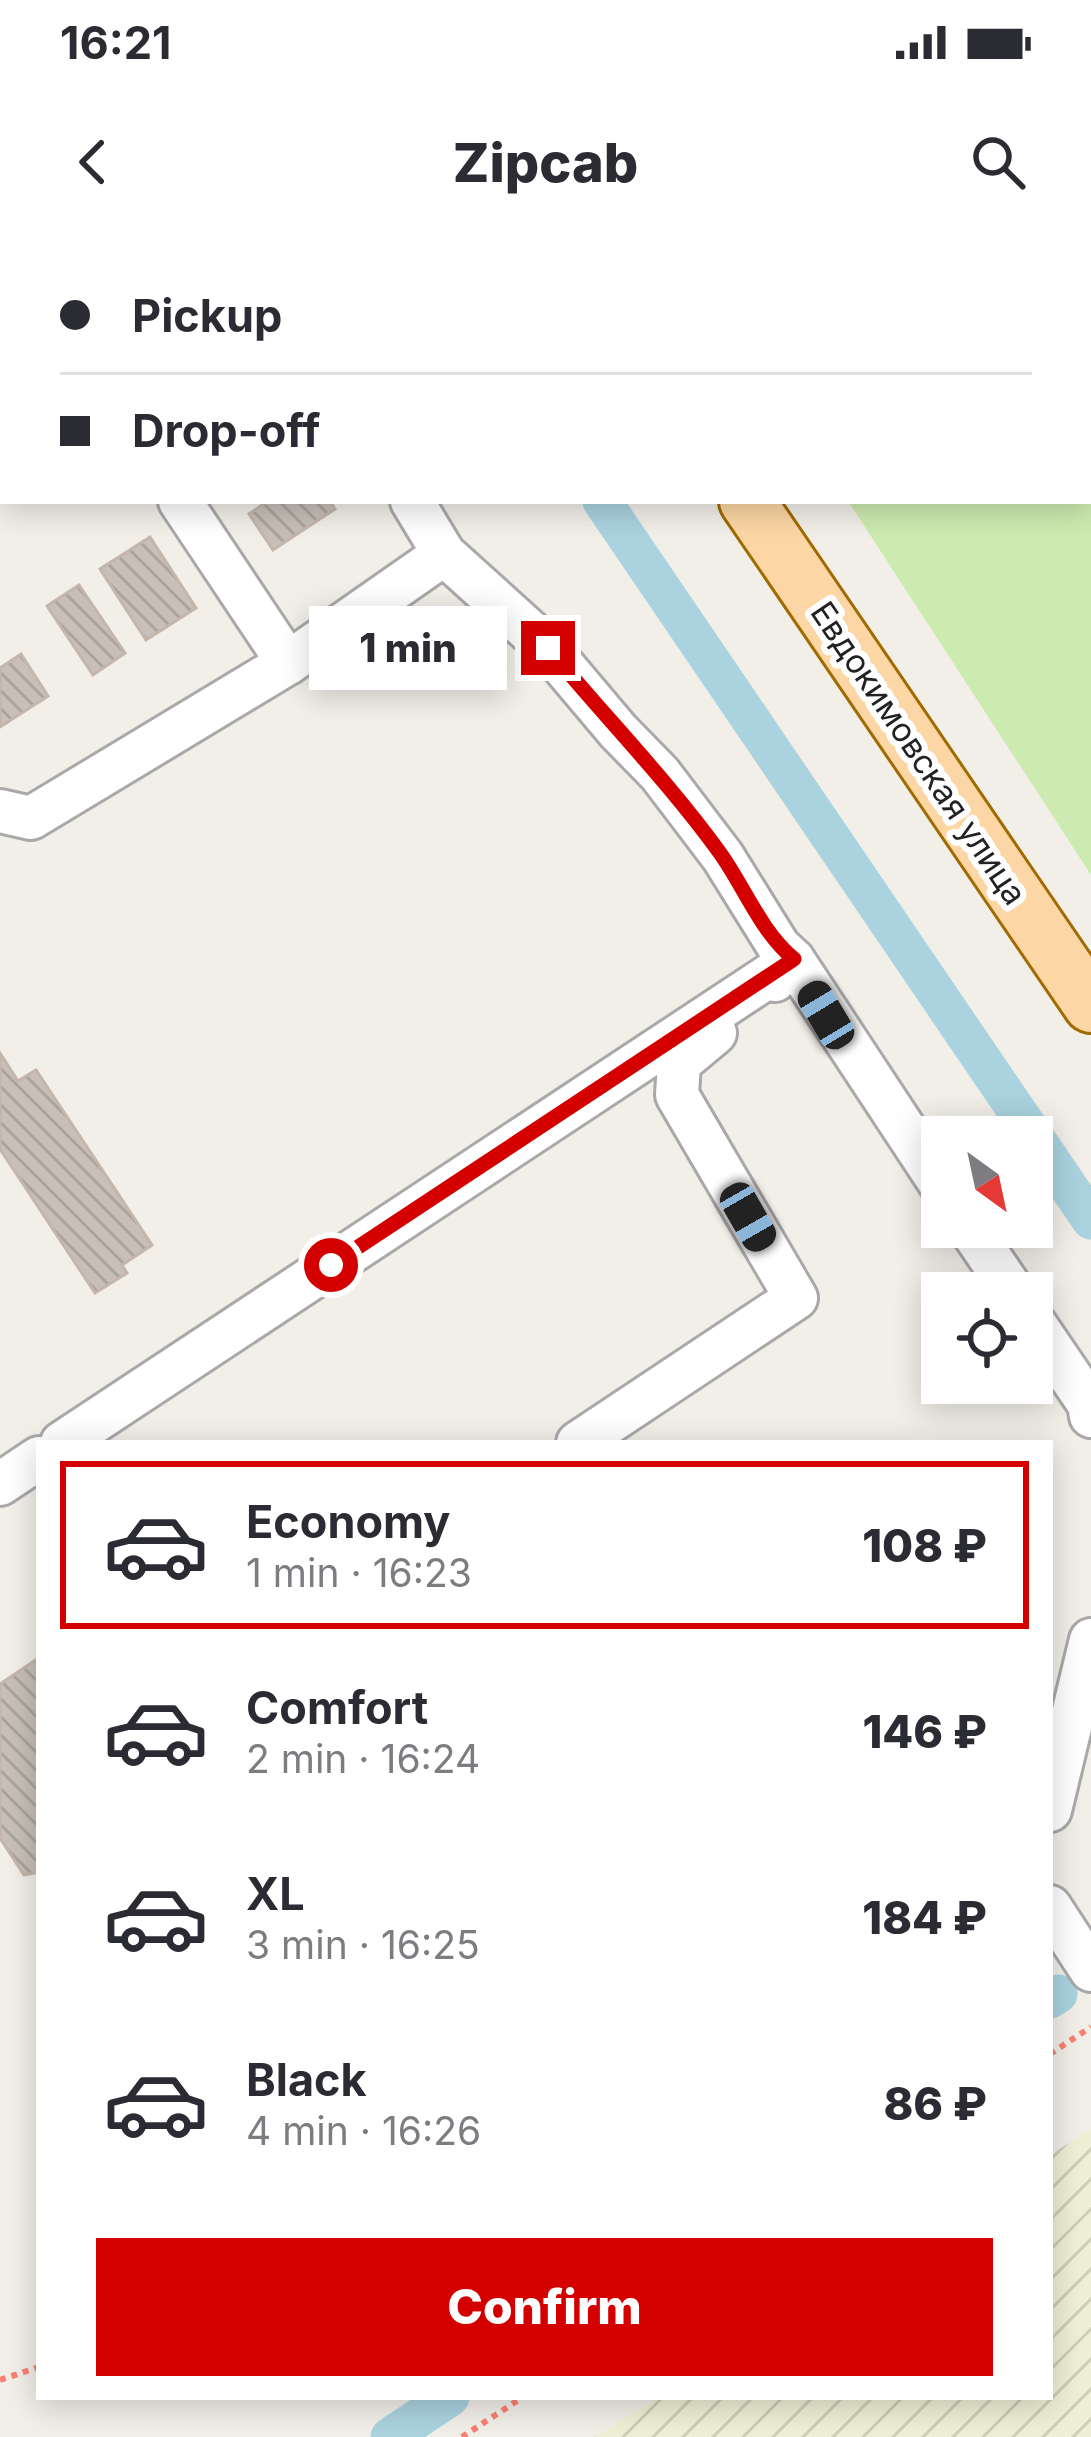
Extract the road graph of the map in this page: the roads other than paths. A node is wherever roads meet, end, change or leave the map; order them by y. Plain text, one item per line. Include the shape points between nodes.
1 (182, 504) edge
2 (414, 504) edge
3 (749, 504) edge
4 (444, 554) junction
5 (289, 663) junction
6 (0, 811) edge
7 (794, 959) junction
8 (1085, 985) edge
9 (921, 1154) edge
10 (1053, 1351) edge
11 (1091, 1415) edge
12 (67, 1440) edge
13 (583, 1440) edge
14 (36, 1460) edge
15 (0, 1484) edge
16 (1091, 1640) edge
17 (1053, 1798) edge
18 (1053, 1911) edge
19 (1091, 1970) edge

1 - 5 street
2 - 4 street
3 - 8 main road, Евдокимовская улица
4 - 5 street
4 - 7 street via 548,648 660,774
5 - 6 street via 32,818
7 - 9 street
7 - 12 street
7 - 13 street via 679,1063 677,1095 796,1298
10 - 11 street
14 - 15 street
16 - 17 street
18 - 19 street

